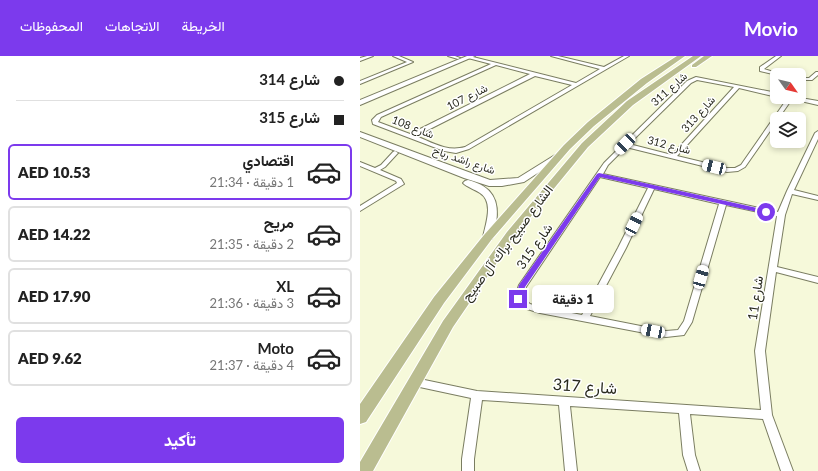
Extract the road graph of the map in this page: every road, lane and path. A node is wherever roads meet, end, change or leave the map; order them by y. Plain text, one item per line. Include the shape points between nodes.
1 (371, 56) edge
2 (395, 56) edge
3 (450, 56) edge
4 (553, 56) edge
5 (570, 56) edge
6 (627, 56) edge
7 (682, 56) edge
8 (693, 56) edge
9 (698, 56) edge
10 (709, 56) edge
11 (779, 56) edge
12 (466, 57) edge
13 (565, 59) junction
14 (360, 60) edge
15 (495, 64) junction
16 (604, 69) junction
17 (674, 72) junction
18 (770, 72) edge
19 (818, 73) edge
20 (534, 74) junction
21 (419, 77) junction
22 (806, 79) edge
23 (360, 83) edge
24 (576, 86) junction
25 (738, 86) junction
26 (385, 91) junction
27 (770, 93) edge
28 (360, 100) edge
29 (806, 101) edge
30 (360, 103) edge
31 (630, 103) junction
32 (818, 103) edge
33 (784, 104) edge
34 (818, 133) edge
35 (360, 134) edge
36 (410, 137) junction
37 (360, 139) edge
38 (625, 144) junction
39 (395, 153) junction
40 (674, 156) junction
41 (558, 157) junction
42 (360, 164) edge
43 (376, 170) junction
44 (599, 175) junction
45 (651, 188) junction
46 (790, 191) junction
47 (818, 198) edge
48 (723, 203) junction
49 (360, 209) edge
50 (781, 215) junction
51 (488, 236) junction
52 (772, 268) junction
53 (818, 280) edge
54 (585, 318) junction
55 (415, 382) junction
56 (477, 395) junction
57 (564, 400) junction
58 (684, 409) junction
59 (767, 415) junction
60 (360, 417) edge
61 (364, 471) edge
62 (468, 471) edge
63 (571, 471) edge
64 (694, 471) edge
65 (787, 471) edge

1 - 14 street
2 - 23 street via 411,62
3 - 12 street
4 - 13 street
5 - 13 street
6 - 16 street, شارع 108
7 - 41 main road, الشارع صبيح براك آل صبيح via 644,81 590,124
8 - 17 main road via 678,65
9 - 17 main road, الشارع صبيح براك آل صبيح
10 - 31 main road via 654,92
11 - 18 street via 762,68
12 - 15 street
12 - 21 street
12 - 21 street
13 - 16 street
15 - 20 street
15 - 36 street, شارع 108 via 375,120 377,124
16 - 24 street, شارع 108
17 - 31 main road, الشارع صبيح براك آل صبيح
19 - 22 street
20 - 24 street
20 - 36 street, شارع 107
21 - 26 street
24 - 36 street, شارع 108 via 467,148 446,150
25 - 27 street, شارع 311
25 - 38 street, شارع 311 via 696,78
25 - 40 street, شارع 313
26 - 28 street
26 - 30 street
29 - 32 street
31 - 55 main road, الشارع صبيح براك آل صبيح via 585,145 511,234 448,324
33 - 40 street, شارع 312 via 743,166 736,170
34 - 46 street, شارع 11
35 - 41 street, شارع راشد رباح via 489,183 502,184 521,180
37 - 39 street, شارع راشد رباح
38 - 40 street, شارع 312
38 - 44 street, شارع 311
39 - 43 street
39 - 51 street, شارع راشد رباح via 486,192 494,207
41 - 51 main road, الشارع صبيح براك آل صبيح
42 - 43 street
43 - 49 street via 398,180 401,184
44 - 45 street
44 - 54 street, شارع 315 via 522,287 518,299 527,306 540,310
45 - 48 street
45 - 54 street
46 - 47 street
46 - 50 street, شارع 11
48 - 50 street
48 - 54 street, شارع 315 via 688,322 681,333 666,334
50 - 52 street, شارع 11
51 - 60 main road, الشارع صبيح براك آل صبيح via 439,300
52 - 53 street
52 - 59 street, شارع 11 via 760,351
55 - 56 street, شارع 317
55 - 61 main road, الشارع صبيح براك آل صبيح
56 - 57 street, شارع 317
56 - 62 street
57 - 58 street, شارع 317
57 - 63 street
58 - 59 street, شارع 317
58 - 64 street via 689,455
59 - 65 street, شارع 11 via 777,449

